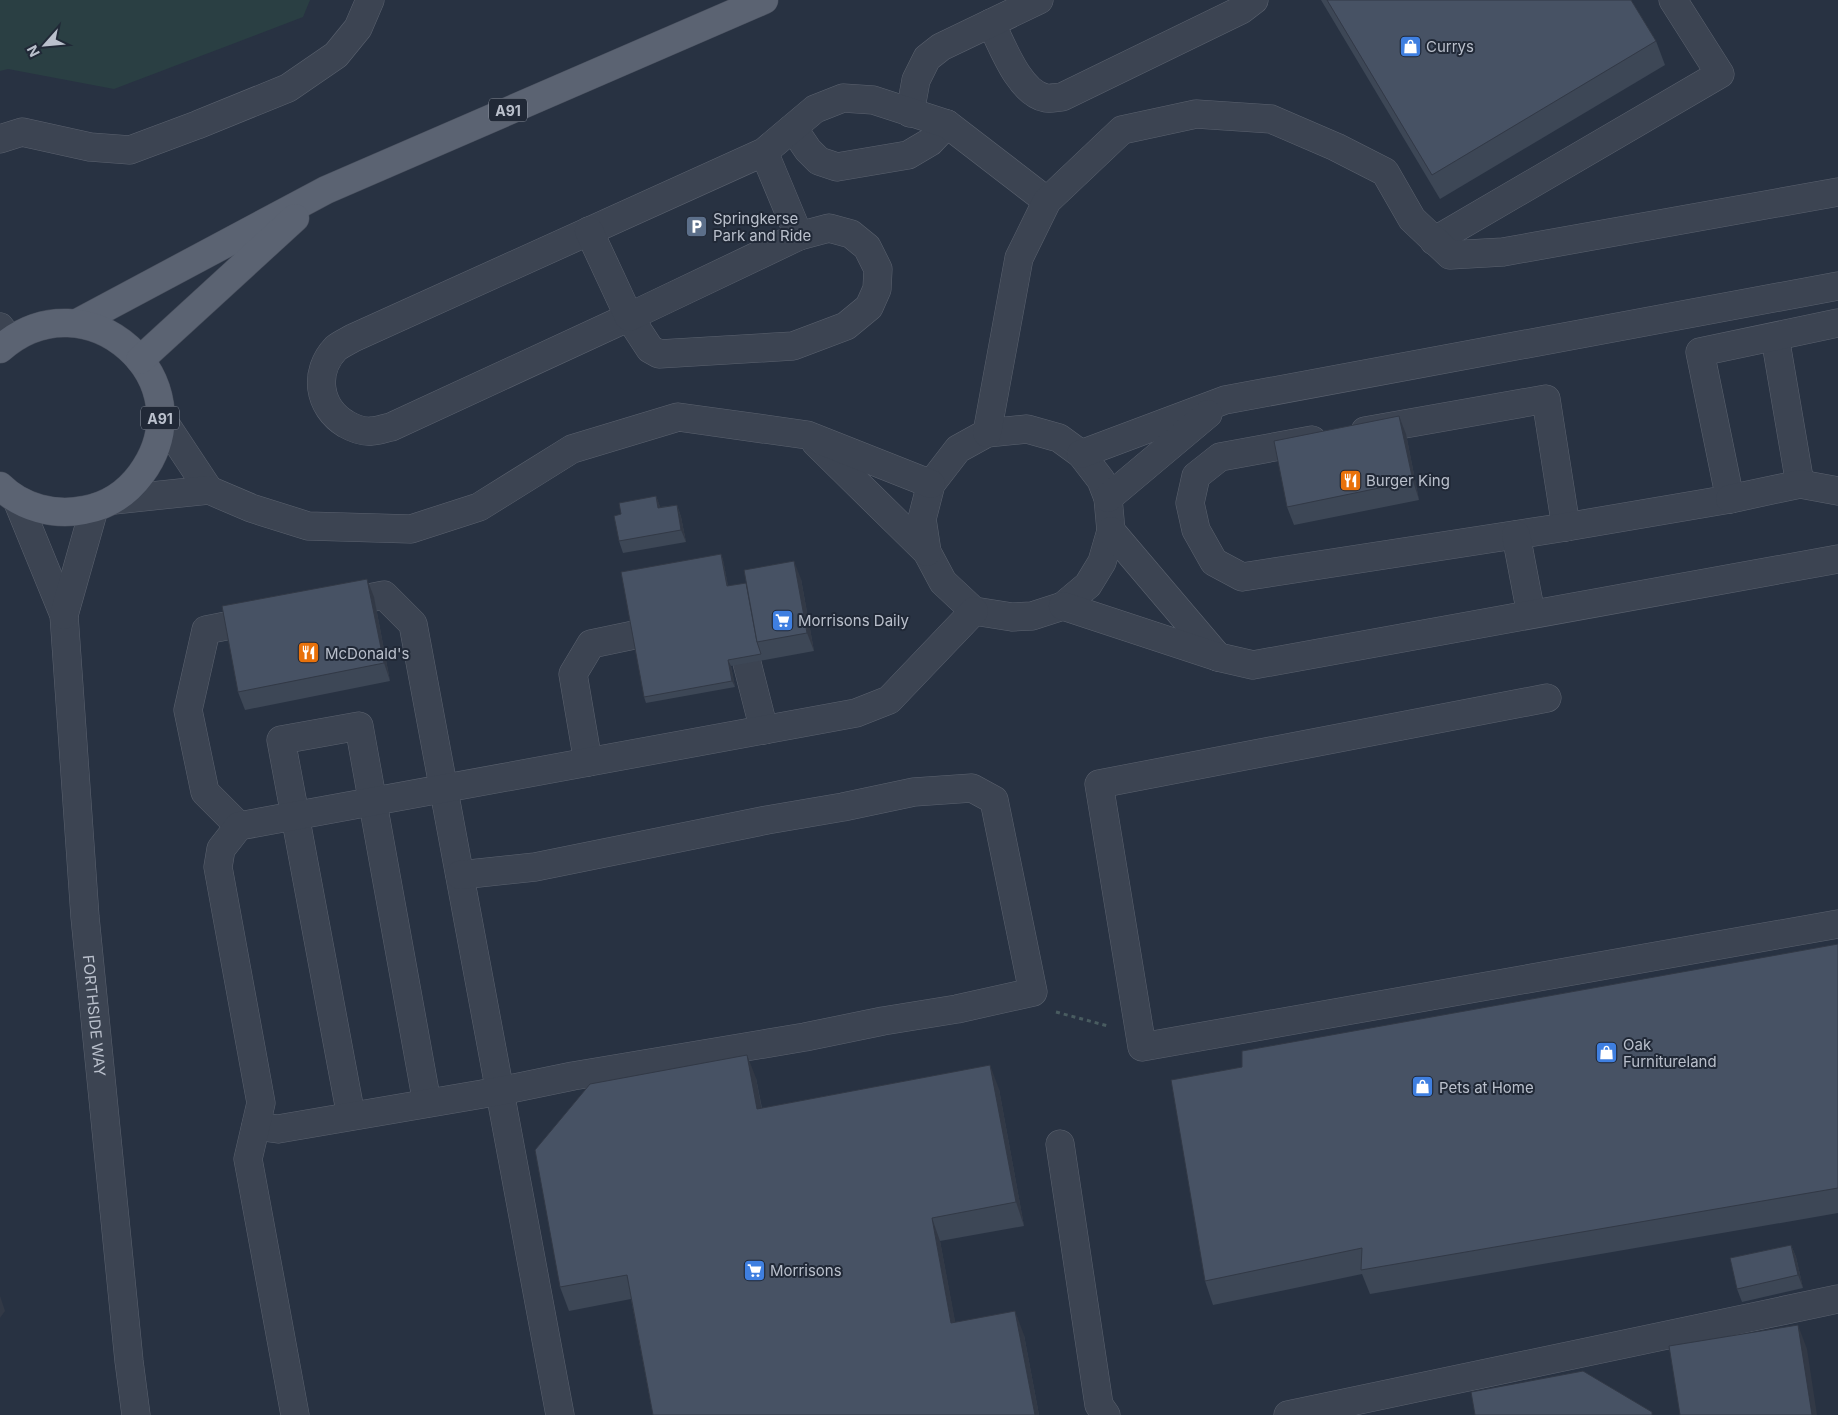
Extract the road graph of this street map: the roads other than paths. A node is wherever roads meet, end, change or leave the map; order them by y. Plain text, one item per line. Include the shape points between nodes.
1 (370, 0) edge
2 (764, 0) edge
3 (1039, 0) edge
4 (1254, 0) edge
5 (1673, 0) edge
6 (991, 23) junction
7 (910, 112) junction
8 (947, 124) junction
9 (793, 128) junction
10 (0, 139) edge
11 (764, 152) junction
12 (326, 190) junction
13 (1838, 192) edge
14 (1046, 201) junction
15 (589, 231) junction
16 (799, 236) junction
17 (1434, 240) junction
18 (1838, 286) edge
19 (629, 317) junction
20 (1838, 323) edge
21 (77, 324) junction
22 (1775, 337) junction
23 (3, 339) edge
24 (140, 360) junction
25 (1225, 400) junction
26 (160, 416) junction
27 (987, 433) junction
28 (807, 435) junction
29 (1081, 454) junction
30 (931, 484) junction
31 (1800, 484) junction
32 (209, 490) junction
33 (1838, 491) edge
34 (9, 493) edge
35 (1108, 498) junction
36 (1730, 499) junction
37 (104, 504) junction
38 (1566, 527) junction
39 (1111, 531) junction
40 (1516, 535) junction
41 (927, 552) junction
42 (1838, 559) edge
43 (1063, 606) junction
44 (315, 608) edge
45 (974, 611) junction
46 (286, 614) edge
47 (1531, 614) junction
48 (64, 615) junction
49 (634, 635) edge
50 (1218, 657) junction
51 (747, 663) edge
52 (1547, 698) dead end
53 (764, 730) junction
54 (588, 762) junction
55 (444, 788) junction
56 (374, 801) junction
57 (294, 816) junction
58 (239, 826) junction
59 (460, 875) junction
60 (1838, 924) edge
61 (500, 1091) junction
62 (427, 1103) junction
63 (351, 1116) junction
64 (256, 1126) junction
65 (1060, 1144) dead end
66 (1838, 1300) edge
67 (136, 1415) edge
68 (295, 1415) edge
69 (560, 1415) edge
70 (1106, 1415) edge
71 (1288, 1415) edge

1 - 10 street via 358,28 336,55 288,88 130,150 90,147 22,132
2 - 12 main road, A91
3 - 6 street
4 - 6 street via 1241,10 1062,97 1046,98 1025,85
5 - 17 street via 1720,74
6 - 7 street via 941,47 926,58 916,80
7 - 8 street
7 - 9 street via 873,100 843,98 815,109
8 - 9 street via 930,142 908,155 837,167 819,161
8 - 14 street
9 - 11 street
11 - 15 street
11 - 16 street
12 - 21 main road, A91
12 - 24 main road, A91
13 - 17 street via 1503,252 1450,255
14 - 17 street via 1122,130 1196,114 1271,119 1384,172 1412,219
14 - 27 street via 1019,258
15 - 19 street
15 - 19 street via 337,347 327,361 321,380 324,401 335,417 353,428 371,431 391,426
16 - 19 street
16 - 19 street via 829,228 851,234 867,247 878,269 877,289 869,307 846,326 793,346 659,354 650,349
18 - 25 street
20 - 22 street
21 - 23 main road, A91 via 53,323
21 - 24 main road, A91 via 112,335
22 - 31 street
22 - 36 street via 1700,352
24 - 26 main road, A91 via 155,386
25 - 29 street
25 - 35 street
26 - 32 street
26 - 37 main road, A91 via 158,441 148,464 134,484
27 - 29 street via 1027,429 1059,438
27 - 30 street via 958,449
28 - 30 street
28 - 32 street via 678,417 572,449 479,507 411,529 308,526 251,508
28 - 41 street
29 - 35 street via 1101,480
30 - 41 street via 922,519
31 - 33 street
31 - 36 street
32 - 37 street
34 - 37 main road, A91 via 35,508 54,512 74,512
34 - 48 street, FORTHSIDE WAY
35 - 39 street
36 - 38 street
37 - 48 street, FORTHSIDE WAY
38 - 40 street
38 - 40 street via 1546,399 1220,457 1196,476 1190,503 1196,530 1214,562 1242,577
39 - 43 street via 1102,562 1088,585
39 - 50 street
40 - 47 street
41 - 45 street via 944,582
42 - 47 street
43 - 45 street via 1032,616 1012,618
43 - 50 street
44 - 55 street via 384,595 413,624
45 - 53 street via 889,700 856,713
46 - 58 street via 206,630 201,649 188,710 205,792
47 - 50 street via 1252,665
48 - 67 street, FORTHSIDE WAY via 85,917
49 - 54 street via 591,644 573,674
51 - 53 street
52 - 60 street via 1099,784 1142,1047
53 - 54 street
54 - 55 street
55 - 56 street
55 - 59 street
56 - 57 street
56 - 57 street via 359,726 281,740
56 - 62 street
57 - 58 street
57 - 63 street
58 - 64 street via 221,849 218,868 261,1102
59 - 61 street
59 - 61 street via 535,866 914,792 972,788 994,800 1033,992 957,1009
61 - 62 street
61 - 69 street
62 - 63 street
63 - 64 street via 278,1129
64 - 68 street via 248,1159
65 - 70 street via 1099,1404
66 - 71 street

